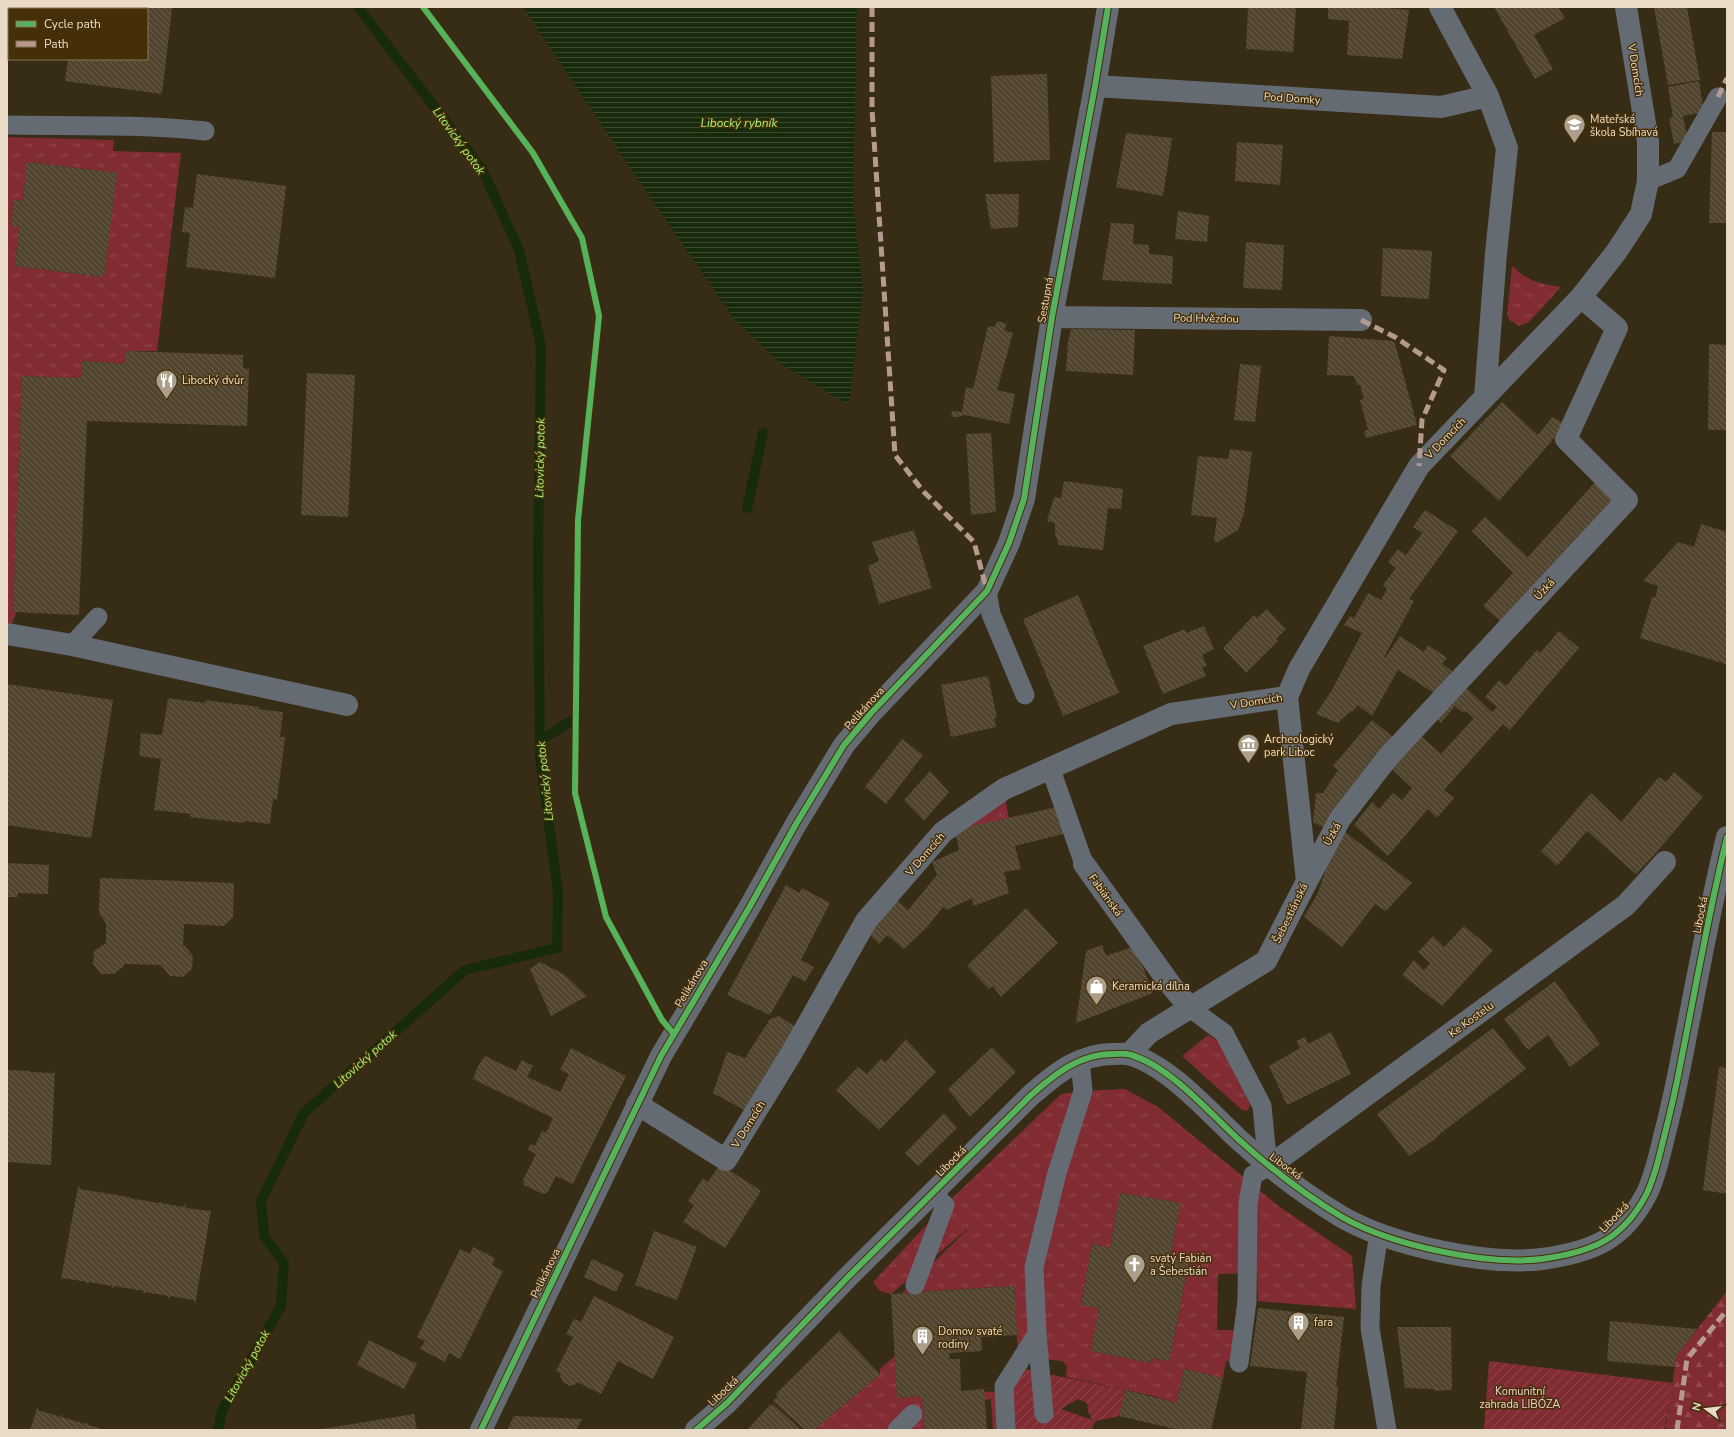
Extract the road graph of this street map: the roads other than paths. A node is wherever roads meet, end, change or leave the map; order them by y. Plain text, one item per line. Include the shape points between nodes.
1 (1108, 7) edge
2 (1440, 7) edge
3 (1626, 7) edge
4 (1095, 86) junction
5 (1488, 96) junction
6 (1718, 97) dead end
7 (7, 125) edge
8 (205, 132) dead end
9 (1648, 181) junction
10 (1582, 297) junction
11 (1052, 317) junction
12 (1361, 320) dead end
13 (1485, 397) junction
14 (986, 591) junction
15 (98, 617) dead end
16 (7, 634) edge
17 (72, 645) junction
18 (1025, 695) dead end
19 (1287, 697) junction
20 (347, 704) dead end
21 (1050, 767) junction
22 (1727, 837) edge
23 (1665, 862) dead end
24 (1084, 864) joint
25 (1307, 880) junction
26 (1190, 1008) junction
27 (1129, 1054) junction
28 (1080, 1060) junction
29 (637, 1104) junction
30 (1268, 1167) junction
31 (932, 1193) junction
32 (1379, 1233) junction
33 (915, 1285) dead end
34 (1037, 1334) junction
35 (1239, 1363) dead end
36 (912, 1414) dead end
37 (1044, 1414) dead end
38 (481, 1430) edge
39 (696, 1430) edge
40 (897, 1430) edge
41 (1006, 1430) edge
42 (1386, 1430) edge

1 - 4 street, Sestupná
2 - 5 street
3 - 9 street, V Domcích via 1648,142
4 - 5 street, Pod Domky via 1441,107
4 - 11 street, Sestupná
5 - 13 street via 1507,148
6 - 9 lane via 1677,169
7 - 8 lane via 107,126
9 - 10 street, V Domcích via 1641,214
10 - 13 street, V Domcích
10 - 25 street, Úzká via 1617,328 1566,439 1627,500 1389,756 1340,818
11 - 12 street, Pod Hvězdou
11 - 14 street, Sestupná via 1024,499 1009,543
13 - 19 street, V Domcích via 1419,466 1299,669
14 - 18 lane via 990,614
14 - 29 street, Pelikánova via 844,745 673,1033
15 - 17 lane
16 - 17 street
17 - 20 street
19 - 21 street, V Domcích via 1170,714
19 - 25 street, Šebestiánská
21 - 24 lane, Fabiánská
21 - 29 street, V Domcích via 1004,789 942,832 866,921 792,1054 726,1160
22 - 32 street, Libocká via 1659,1159 1647,1192 1618,1231 1601,1244 1582,1252 1532,1260 1444,1252
23 - 30 street, Ke Kostelu via 1626,905
24 - 26 street, Fabiánská
25 - 26 street, Šebestiánská via 1266,962
26 - 27 street, Šebestiánská via 1149,1033
26 - 30 lane via 1224,1033 1262,1106
27 - 28 street, Libocká via 1107,1054
27 - 30 street, Libocká via 1161,1070 1184,1088
28 - 31 street, Libocká via 1057,1072 1030,1096
28 - 34 lane via 1083,1090 1057,1173 1034,1267
29 - 38 street, Pelikánova
30 - 32 street, Libocká via 1344,1218
30 - 35 lane via 1252,1174 1248,1203 1247,1301
31 - 33 lane via 945,1205
31 - 39 street, Libocká via 727,1402
32 - 42 lane via 1371,1286 1370,1328
34 - 37 lane
34 - 41 lane via 1004,1386
36 - 40 lane

